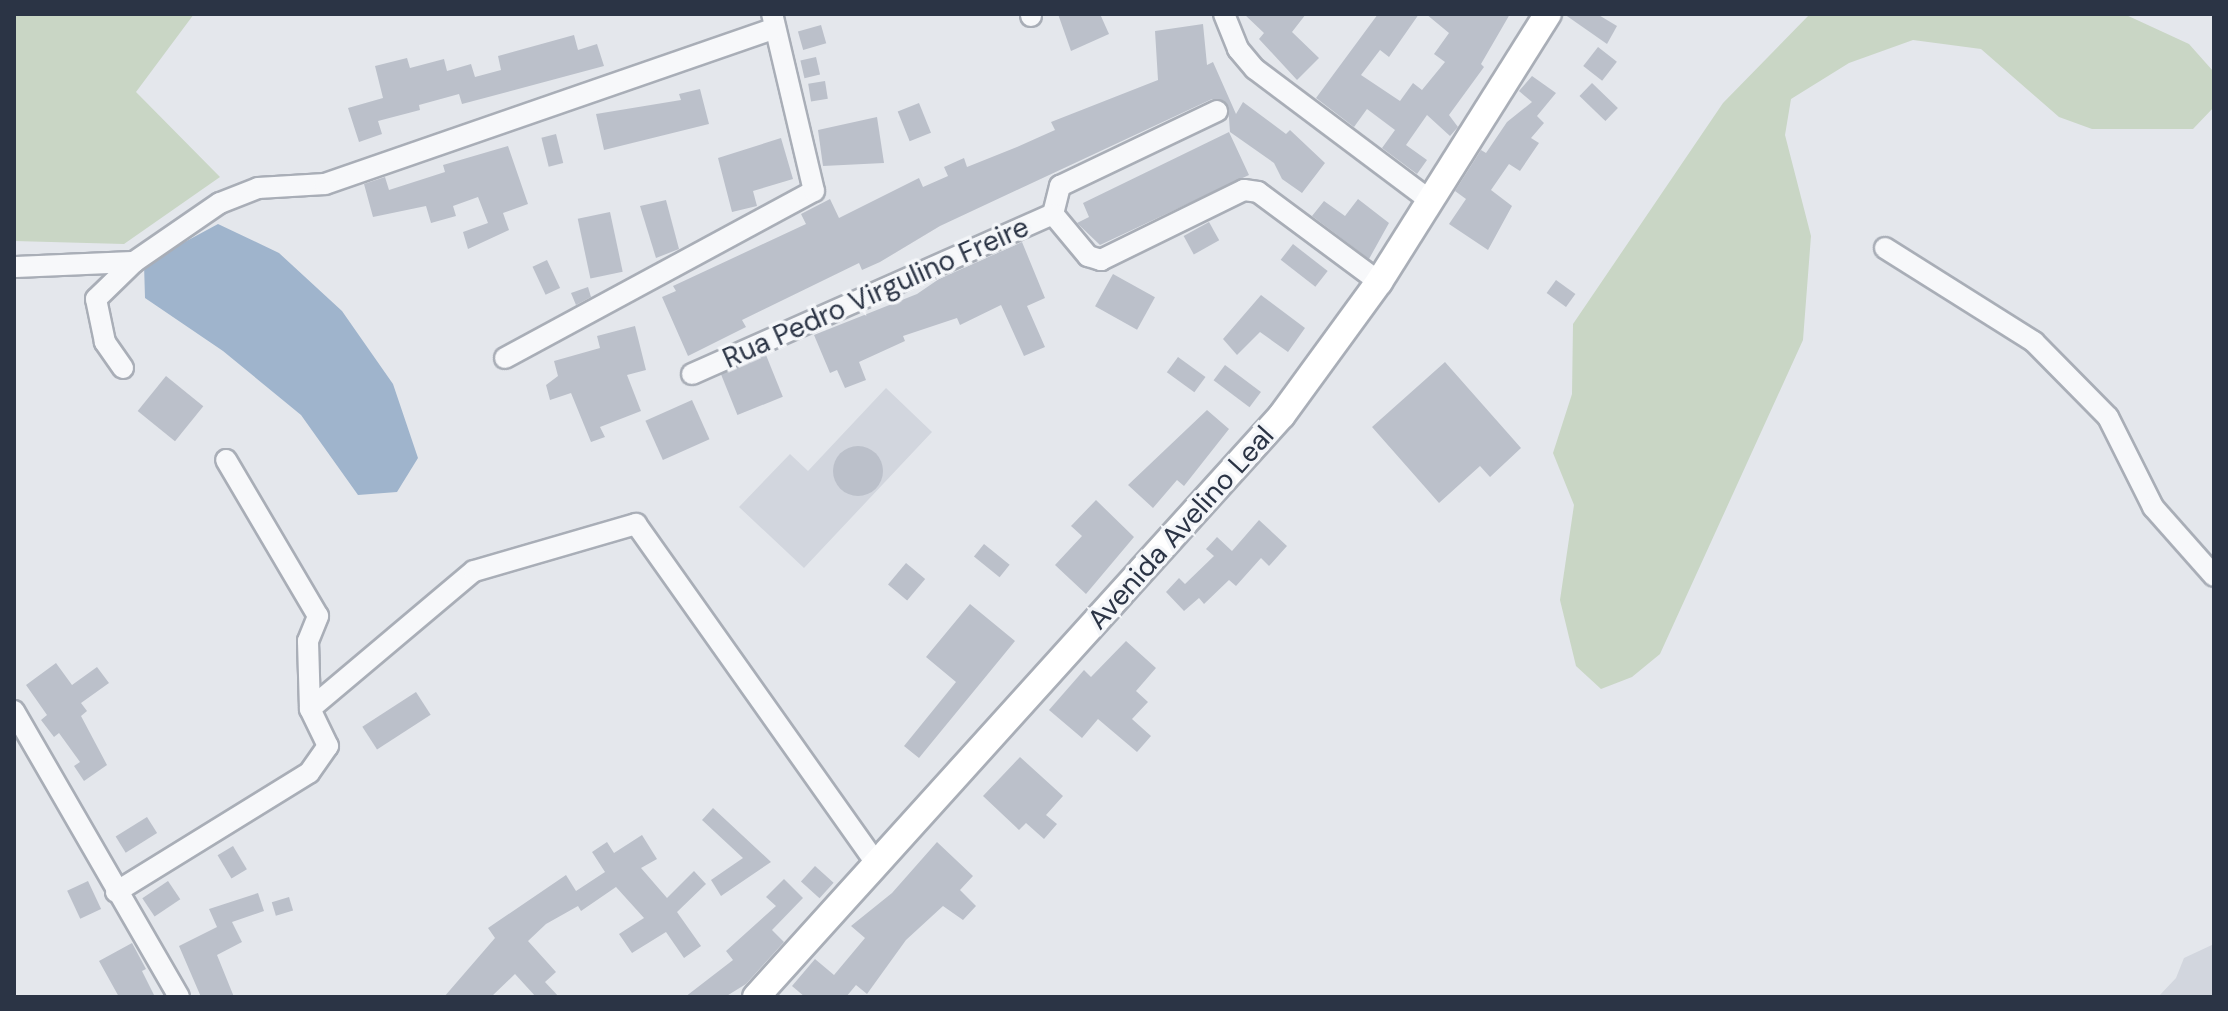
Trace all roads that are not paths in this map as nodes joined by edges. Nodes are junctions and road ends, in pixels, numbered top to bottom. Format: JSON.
{"nodes":[{"id":1,"x":1224,"y":14,"type":"edge"},
{"id":2,"x":1548,"y":14,"type":"edge"},
{"id":3,"x":773,"y":21,"type":"edge"},
{"id":4,"x":1217,"y":111,"type":"dead end"},
{"id":5,"x":1428,"y":199,"type":"junction"},
{"id":6,"x":1053,"y":214,"type":"junction"},
{"id":7,"x":1885,"y":248,"type":"dead end"},
{"id":8,"x":134,"y":262,"type":"junction"},
{"id":9,"x":14,"y":267,"type":"edge"},
{"id":10,"x":1379,"y":282,"type":"junction"},
{"id":11,"x":505,"y":358,"type":"dead end"},
{"id":12,"x":123,"y":368,"type":"dead end"},
{"id":13,"x":692,"y":374,"type":"dead end"},
{"id":14,"x":226,"y":460,"type":"dead end"},
{"id":15,"x":2214,"y":576,"type":"edge"},
{"id":16,"x":310,"y":709,"type":"junction"},
{"id":17,"x":14,"y":711,"type":"edge"},
{"id":18,"x":877,"y":865,"type":"junction"},
{"id":19,"x":116,"y":892,"type":"junction"},
{"id":20,"x":179,"y":997,"type":"edge"},
{"id":21,"x":756,"y":997,"type":"edge"}],
"edges":[{"from":1,"to":5,"type":"street"},
{"from":2,"to":5,"type":"main road","name":"Avenida Avelino Leal"},
{"from":3,"to":8,"type":"street"},
{"from":3,"to":11,"type":"street"},
{"from":4,"to":6,"type":"street"},
{"from":5,"to":10,"type":"main road","name":"Avenida Avelino Leal"},
{"from":6,"to":10,"type":"street","name":"Rua Pedro Virgulino Freire"},
{"from":6,"to":13,"type":"street","name":"Rua Pedro Virgulino Freire"},
{"from":7,"to":15,"type":"street"},
{"from":8,"to":9,"type":"street"},
{"from":8,"to":12,"type":"street"},
{"from":10,"to":18,"type":"main road","name":"Avenida Avelino Leal"},
{"from":14,"to":16,"type":"street"},
{"from":16,"to":18,"type":"street"},
{"from":16,"to":19,"type":"street"},
{"from":17,"to":19,"type":"street"},
{"from":18,"to":21,"type":"main road","name":"Avenida Avelino Leal"},
{"from":19,"to":20,"type":"street"}]}
